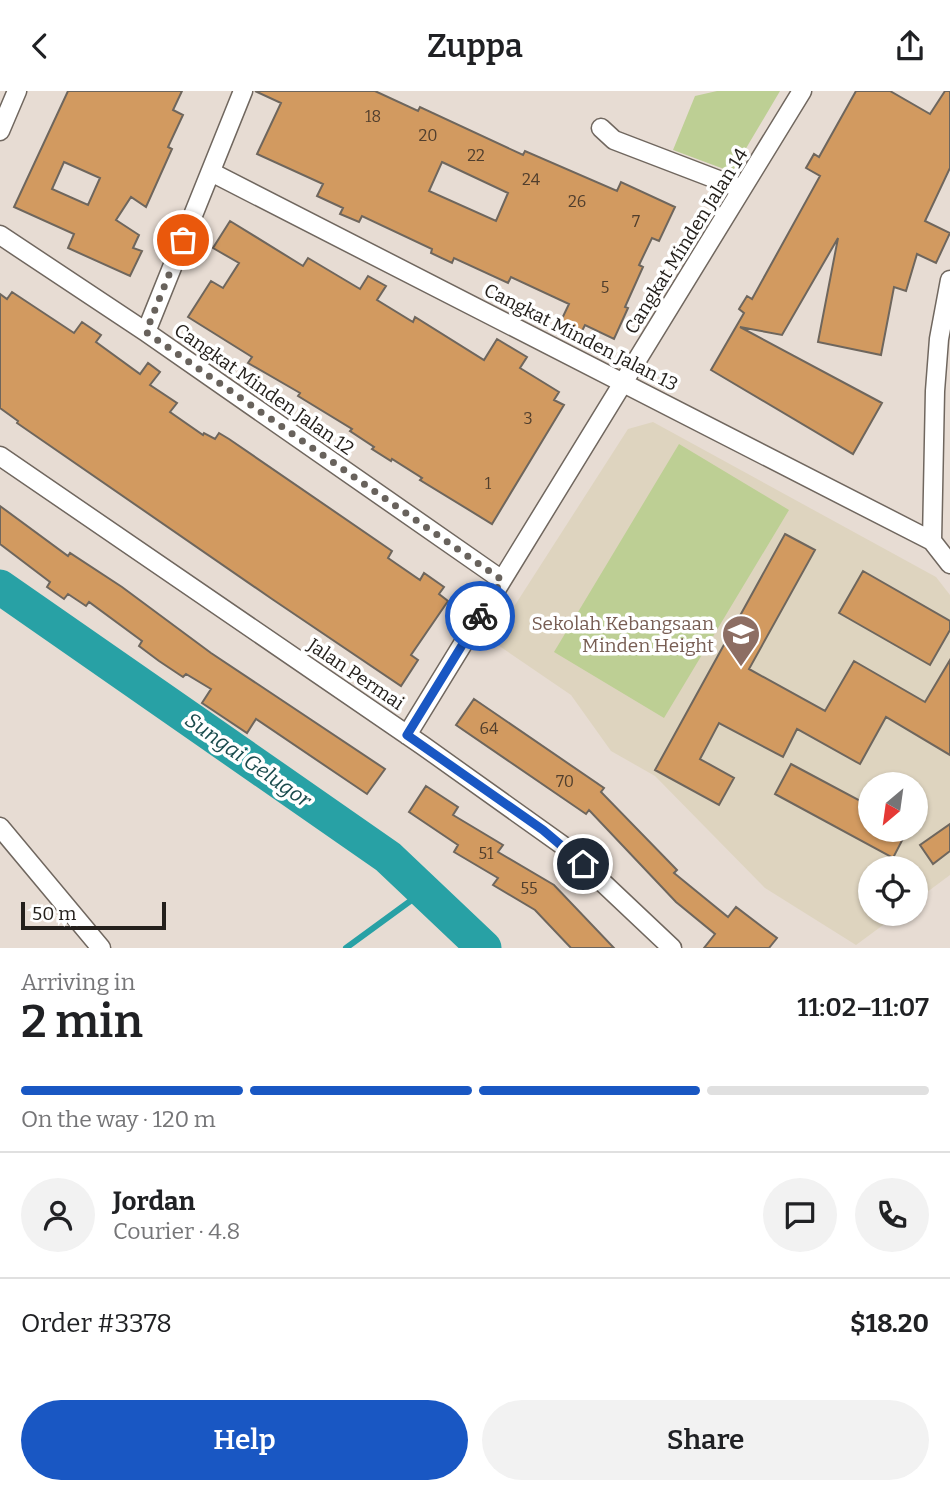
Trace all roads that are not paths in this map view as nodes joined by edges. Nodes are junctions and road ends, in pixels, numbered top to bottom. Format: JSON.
{"nodes":[{"id":1,"x":17,"y":91,"type":"edge"},
{"id":2,"x":243,"y":91,"type":"edge"},
{"id":3,"x":802,"y":91,"type":"edge"},
{"id":4,"x":601,"y":128,"type":"dead end"},
{"id":5,"x":0,"y":131,"type":"edge"},
{"id":6,"x":211,"y":172,"type":"junction"},
{"id":7,"x":742,"y":189,"type":"junction"},
{"id":8,"x":0,"y":235,"type":"edge"},
{"id":9,"x":950,"y":280,"type":"edge"},
{"id":10,"x":146,"y":332,"type":"junction"},
{"id":11,"x":624,"y":382,"type":"junction"},
{"id":12,"x":0,"y":456,"type":"edge"},
{"id":13,"x":932,"y":541,"type":"junction"},
{"id":14,"x":950,"y":564,"type":"edge"},
{"id":15,"x":502,"y":580,"type":"junction"},
{"id":16,"x":407,"y":735,"type":"junction"},
{"id":17,"x":0,"y":827,"type":"edge"},
{"id":18,"x":101,"y":948,"type":"edge"},
{"id":19,"x":672,"y":948,"type":"edge"}],
"edges":[{"from":1,"to":5,"type":"street"},
{"from":2,"to":6,"type":"street"},
{"from":3,"to":7,"type":"street","name":"Cangkat Minden Jalan 14"},
{"from":4,"to":7,"type":"street"},
{"from":6,"to":10,"type":"street"},
{"from":6,"to":11,"type":"street","name":"Cangkat Minden Jalan 13"},
{"from":7,"to":11,"type":"street","name":"Cangkat Minden Jalan 14"},
{"from":8,"to":10,"type":"street","name":"Cangkat Minden Jalan 12"},
{"from":9,"to":13,"type":"street"},
{"from":10,"to":15,"type":"street","name":"Cangkat Minden Jalan 12"},
{"from":11,"to":13,"type":"street","name":"Cangkat Minden Jalan 13"},
{"from":11,"to":15,"type":"street","name":"Cangkat Minden Jalan 14"},
{"from":12,"to":16,"type":"street","name":"Jalan Permai"},
{"from":13,"to":14,"type":"street"},
{"from":15,"to":16,"type":"street","name":"Cangkat Minden Jalan 14"},
{"from":16,"to":19,"type":"street","name":"Jalan Permai"},
{"from":17,"to":18,"type":"street"}]}
